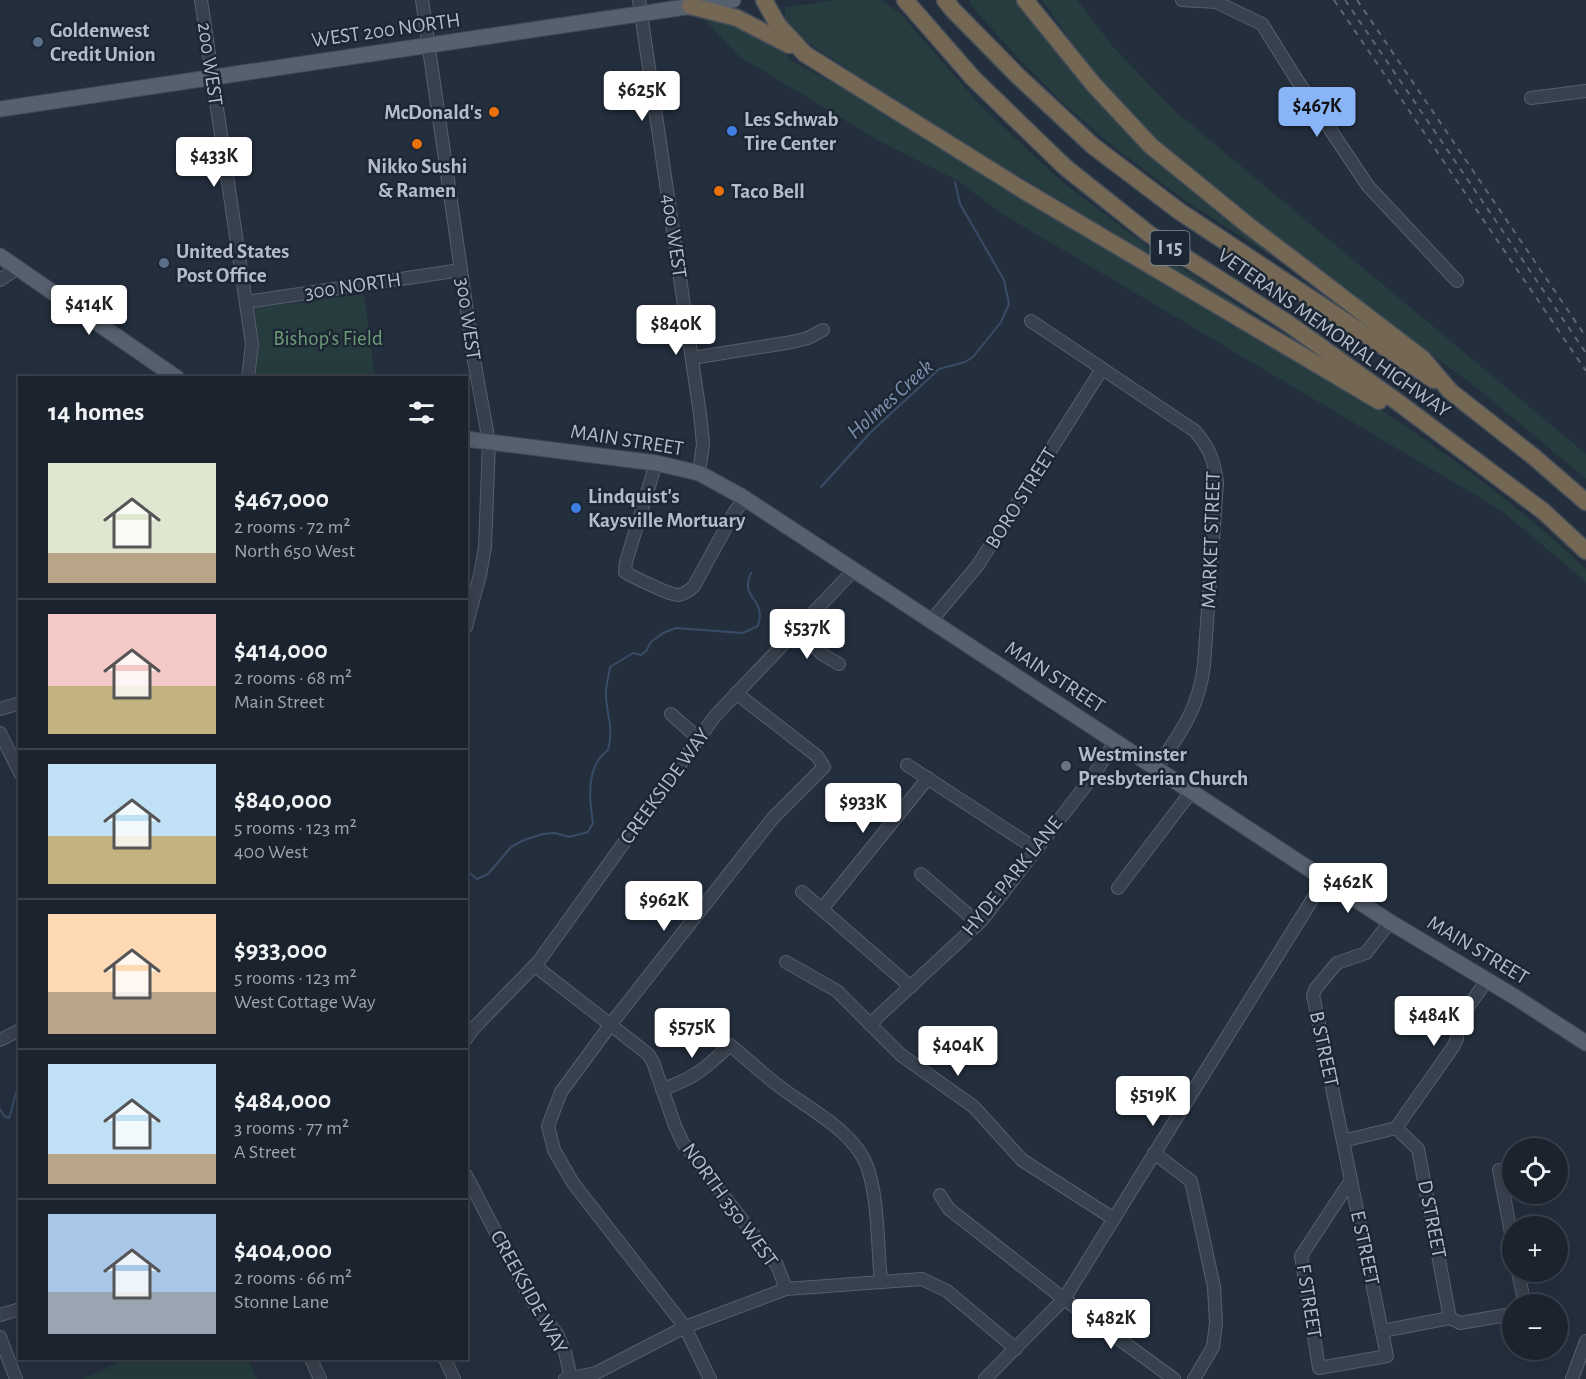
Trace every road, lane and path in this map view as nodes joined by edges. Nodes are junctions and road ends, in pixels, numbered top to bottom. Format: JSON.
{"nodes":[{"id":1,"x":201,"y":0,"type":"edge"},
{"id":2,"x":422,"y":0,"type":"edge"},
{"id":3,"x":733,"y":0,"type":"edge"},
{"id":4,"x":764,"y":0,"type":"edge"},
{"id":5,"x":1025,"y":0,"type":"edge"},
{"id":6,"x":1036,"y":0,"type":"edge"},
{"id":7,"x":1182,"y":0,"type":"edge"},
{"id":8,"x":909,"y":5,"type":"edge"},
{"id":9,"x":949,"y":5,"type":"edge"},
{"id":10,"x":690,"y":6,"type":"junction"},
{"id":11,"x":640,"y":7,"type":"edge"},
{"id":12,"x":1045,"y":25,"type":"junction"},
{"id":13,"x":428,"y":45,"type":"junction"},
{"id":14,"x":805,"y":54,"type":"junction"},
{"id":15,"x":212,"y":77,"type":"junction"},
{"id":16,"x":1586,"y":91,"type":"edge"},
{"id":17,"x":1531,"y":98,"type":"dead end"},
{"id":18,"x":0,"y":109,"type":"edge"},
{"id":19,"x":0,"y":256,"type":"edge"},
{"id":20,"x":18,"y":268,"type":"junction"},
{"id":21,"x":461,"y":270,"type":"junction"},
{"id":22,"x":0,"y":280,"type":"edge"},
{"id":23,"x":1457,"y":281,"type":"dead end"},
{"id":24,"x":246,"y":302,"type":"junction"},
{"id":25,"x":1030,"y":321,"type":"dead end"},
{"id":26,"x":823,"y":330,"type":"dead end"},
{"id":27,"x":692,"y":358,"type":"junction"},
{"id":28,"x":1102,"y":369,"type":"junction"},
{"id":29,"x":169,"y":376,"type":"edge"},
{"id":30,"x":248,"y":376,"type":"edge"},
{"id":31,"x":1450,"y":391,"type":"junction"},
{"id":32,"x":468,"y":439,"type":"edge"},
{"id":33,"x":489,"y":442,"type":"junction"},
{"id":34,"x":1460,"y":449,"type":"junction"},
{"id":35,"x":656,"y":462,"type":"junction"},
{"id":36,"x":699,"y":473,"type":"junction"},
{"id":37,"x":746,"y":499,"type":"junction"},
{"id":38,"x":1586,"y":502,"type":"edge"},
{"id":39,"x":1586,"y":551,"type":"edge"},
{"id":40,"x":853,"y":571,"type":"junction"},
{"id":41,"x":468,"y":620,"type":"edge"},
{"id":42,"x":930,"y":621,"type":"junction"},
{"id":43,"x":797,"y":629,"type":"junction"},
{"id":44,"x":839,"y":664,"type":"dead end"},
{"id":45,"x":736,"y":693,"type":"junction"},
{"id":46,"x":18,"y":703,"type":"edge"},
{"id":47,"x":0,"y":709,"type":"edge"},
{"id":48,"x":671,"y":714,"type":"dead end"},
{"id":49,"x":0,"y":733,"type":"edge"},
{"id":50,"x":698,"y":738,"type":"junction"},
{"id":51,"x":1116,"y":742,"type":"junction"},
{"id":52,"x":907,"y":765,"type":"dead end"},
{"id":53,"x":18,"y":768,"type":"edge"},
{"id":54,"x":1156,"y":769,"type":"junction"},
{"id":55,"x":928,"y":778,"type":"junction"},
{"id":56,"x":1191,"y":792,"type":"junction"},
{"id":57,"x":1036,"y":849,"type":"junction"},
{"id":58,"x":921,"y":874,"type":"dead end"},
{"id":59,"x":1325,"y":879,"type":"junction"},
{"id":60,"x":1118,"y":888,"type":"dead end"},
{"id":61,"x":802,"y":892,"type":"dead end"},
{"id":62,"x":822,"y":909,"type":"junction"},
{"id":63,"x":1390,"y":922,"type":"junction"},
{"id":64,"x":978,"y":923,"type":"junction"},
{"id":65,"x":786,"y":962,"type":"dead end"},
{"id":66,"x":535,"y":966,"type":"junction"},
{"id":67,"x":1487,"y":980,"type":"junction"},
{"id":68,"x":912,"y":987,"type":"junction"},
{"id":69,"x":611,"y":1024,"type":"junction"},
{"id":70,"x":870,"y":1024,"type":"junction"},
{"id":71,"x":18,"y":1031,"type":"edge"},
{"id":72,"x":468,"y":1036,"type":"edge"},
{"id":73,"x":0,"y":1040,"type":"edge"},
{"id":74,"x":1586,"y":1043,"type":"edge"},
{"id":75,"x":662,"y":1089,"type":"junction"},
{"id":76,"x":1396,"y":1128,"type":"junction"},
{"id":77,"x":1342,"y":1141,"type":"junction"},
{"id":78,"x":1154,"y":1153,"type":"junction"},
{"id":79,"x":1499,"y":1170,"type":"dead end"},
{"id":80,"x":1502,"y":1177,"type":"edge"},
{"id":81,"x":468,"y":1179,"type":"edge"},
{"id":82,"x":1351,"y":1180,"type":"junction"},
{"id":83,"x":940,"y":1195,"type":"dead end"},
{"id":84,"x":1113,"y":1219,"type":"junction"},
{"id":85,"x":880,"y":1281,"type":"junction"},
{"id":86,"x":786,"y":1289,"type":"junction"},
{"id":87,"x":1064,"y":1299,"type":"junction"},
{"id":88,"x":18,"y":1310,"type":"edge"},
{"id":89,"x":0,"y":1315,"type":"edge"},
{"id":90,"x":1502,"y":1316,"type":"edge"},
{"id":91,"x":1450,"y":1318,"type":"junction"},
{"id":92,"x":686,"y":1327,"type":"junction"},
{"id":93,"x":1382,"y":1331,"type":"junction"},
{"id":94,"x":0,"y":1337,"type":"edge"},
{"id":95,"x":1586,"y":1341,"type":"edge"},
{"id":96,"x":1016,"y":1349,"type":"junction"},
{"id":97,"x":1387,"y":1356,"type":"joint"},
{"id":98,"x":311,"y":1360,"type":"edge"},
{"id":99,"x":445,"y":1360,"type":"edge"},
{"id":100,"x":992,"y":1376,"type":"edge"},
{"id":101,"x":568,"y":1378,"type":"edge"},
{"id":102,"x":16,"y":1379,"type":"edge"},
{"id":103,"x":320,"y":1379,"type":"edge"},
{"id":104,"x":454,"y":1379,"type":"edge"},
{"id":105,"x":710,"y":1379,"type":"edge"},
{"id":106,"x":1174,"y":1379,"type":"edge"},
{"id":107,"x":1194,"y":1379,"type":"edge"},
{"id":108,"x":1572,"y":1379,"type":"edge"}],
"edges":[{"from":1,"to":15,"type":"street","name":"200 WEST"},
{"from":2,"to":13,"type":"street","name":"300 WEST"},
{"from":3,"to":10,"type":"main road","name":"WEST 200 NORTH"},
{"from":4,"to":14,"type":"highway"},
{"from":5,"to":12,"type":"highway"},
{"from":6,"to":12,"type":"highway"},
{"from":7,"to":23,"type":"street"},
{"from":8,"to":34,"type":"highway","name":"VETERANS MEMORIAL HIGHWAY","number":"I 15"},
{"from":9,"to":31,"type":"highway","name":"VETERANS MEMORIAL HIGHWAY","number":"I 15"},
{"from":10,"to":11,"type":"main road","name":"WEST 200 NORTH"},
{"from":10,"to":14,"type":"highway"},
{"from":11,"to":13,"type":"main road","name":"WEST 200 NORTH"},
{"from":11,"to":27,"type":"street","name":"400 WEST"},
{"from":12,"to":31,"type":"highway"},
{"from":13,"to":15,"type":"main road","name":"WEST 200 NORTH"},
{"from":13,"to":21,"type":"street","name":"300 WEST"},
{"from":14,"to":34,"type":"highway"},
{"from":15,"to":18,"type":"main road","name":"WEST 200 NORTH"},
{"from":15,"to":24,"type":"street","name":"200 WEST"},
{"from":16,"to":17,"type":"street"},
{"from":19,"to":20,"type":"main road"},
{"from":20,"to":22,"type":"street"},
{"from":20,"to":29,"type":"main road"},
{"from":21,"to":24,"type":"street","name":"300 NORTH"},
{"from":21,"to":33,"type":"street","name":"300 WEST"},
{"from":24,"to":30,"type":"street","name":"200 WEST"},
{"from":25,"to":28,"type":"street","name":"MARKET STREET"},
{"from":26,"to":27,"type":"street"},
{"from":27,"to":36,"type":"street","name":"400 WEST"},
{"from":28,"to":42,"type":"street","name":"BORO STREET"},
{"from":28,"to":54,"type":"street","name":"MARKET STREET"},
{"from":31,"to":38,"type":"highway","number":"I 15"},
{"from":32,"to":33,"type":"main road","name":"MAIN STREET"},
{"from":33,"to":35,"type":"main road","name":"MAIN STREET"},
{"from":33,"to":41,"type":"street","name":"300 WEST"},
{"from":34,"to":39,"type":"highway","name":"VETERANS MEMORIAL HIGHWAY","number":"I 15"},
{"from":35,"to":36,"type":"main road","name":"MAIN STREET"},
{"from":35,"to":37,"type":"street"},
{"from":36,"to":37,"type":"main road","name":"MAIN STREET"},
{"from":37,"to":40,"type":"main road","name":"MAIN STREET"},
{"from":40,"to":42,"type":"main road","name":"MAIN STREET"},
{"from":40,"to":43,"type":"street","name":"CREEKSIDE WAY"},
{"from":42,"to":51,"type":"main road","name":"MAIN STREET"},
{"from":43,"to":44,"type":"street"},
{"from":43,"to":45,"type":"street","name":"CREEKSIDE WAY"},
{"from":45,"to":50,"type":"street","name":"CREEKSIDE WAY"},
{"from":45,"to":69,"type":"street"},
{"from":46,"to":47,"type":"street"},
{"from":48,"to":50,"type":"street"},
{"from":49,"to":53,"type":"street"},
{"from":50,"to":66,"type":"street","name":"CREEKSIDE WAY"},
{"from":51,"to":54,"type":"main road","name":"MAIN STREET"},
{"from":51,"to":57,"type":"street","name":"HYDE PARK LANE"},
{"from":52,"to":55,"type":"street"},
{"from":54,"to":56,"type":"main road","name":"MAIN STREET"},
{"from":55,"to":57,"type":"street"},
{"from":55,"to":62,"type":"street"},
{"from":56,"to":59,"type":"main road","name":"MAIN STREET"},
{"from":56,"to":60,"type":"street"},
{"from":57,"to":64,"type":"street","name":"HYDE PARK LANE"},
{"from":58,"to":64,"type":"street"},
{"from":59,"to":63,"type":"main road","name":"MAIN STREET"},
{"from":59,"to":78,"type":"street"},
{"from":61,"to":62,"type":"street"},
{"from":62,"to":68,"type":"street"},
{"from":63,"to":67,"type":"main road","name":"MAIN STREET"},
{"from":63,"to":77,"type":"street","name":"B STREET"},
{"from":64,"to":68,"type":"street","name":"HYDE PARK LANE"},
{"from":65,"to":70,"type":"street"},
{"from":66,"to":69,"type":"street","name":"NORTH 350 WEST"},
{"from":66,"to":72,"type":"street","name":"CREEKSIDE WAY"},
{"from":67,"to":74,"type":"main road","name":"MAIN STREET"},
{"from":67,"to":76,"type":"street"},
{"from":68,"to":70,"type":"street","name":"HYDE PARK LANE"},
{"from":69,"to":75,"type":"street","name":"NORTH 350 WEST"},
{"from":69,"to":92,"type":"street"},
{"from":70,"to":84,"type":"street"},
{"from":71,"to":73,"type":"street"},
{"from":75,"to":85,"type":"street"},
{"from":75,"to":86,"type":"street","name":"NORTH 350 WEST"},
{"from":76,"to":77,"type":"street"},
{"from":76,"to":91,"type":"street","name":"D STREET"},
{"from":77,"to":82,"type":"street","name":"E STREET"},
{"from":78,"to":84,"type":"street"},
{"from":78,"to":107,"type":"street"},
{"from":79,"to":80,"type":"street"},
{"from":81,"to":101,"type":"street","name":"CREEKSIDE WAY"},
{"from":82,"to":93,"type":"street","name":"E STREET"},
{"from":82,"to":97,"type":"street","name":"F STREET"},
{"from":83,"to":87,"type":"street"},
{"from":84,"to":87,"type":"street"},
{"from":85,"to":86,"type":"street"},
{"from":85,"to":96,"type":"street"},
{"from":86,"to":92,"type":"street"},
{"from":87,"to":96,"type":"street"},
{"from":87,"to":106,"type":"street"},
{"from":88,"to":89,"type":"street"},
{"from":90,"to":91,"type":"street"},
{"from":91,"to":93,"type":"street"},
{"from":92,"to":101,"type":"street"},
{"from":92,"to":105,"type":"street"},
{"from":93,"to":97,"type":"street","name":"E STREET"},
{"from":94,"to":102,"type":"street"},
{"from":95,"to":108,"type":"street"},
{"from":96,"to":100,"type":"street"},
{"from":98,"to":103,"type":"street"},
{"from":99,"to":104,"type":"street"}]}
